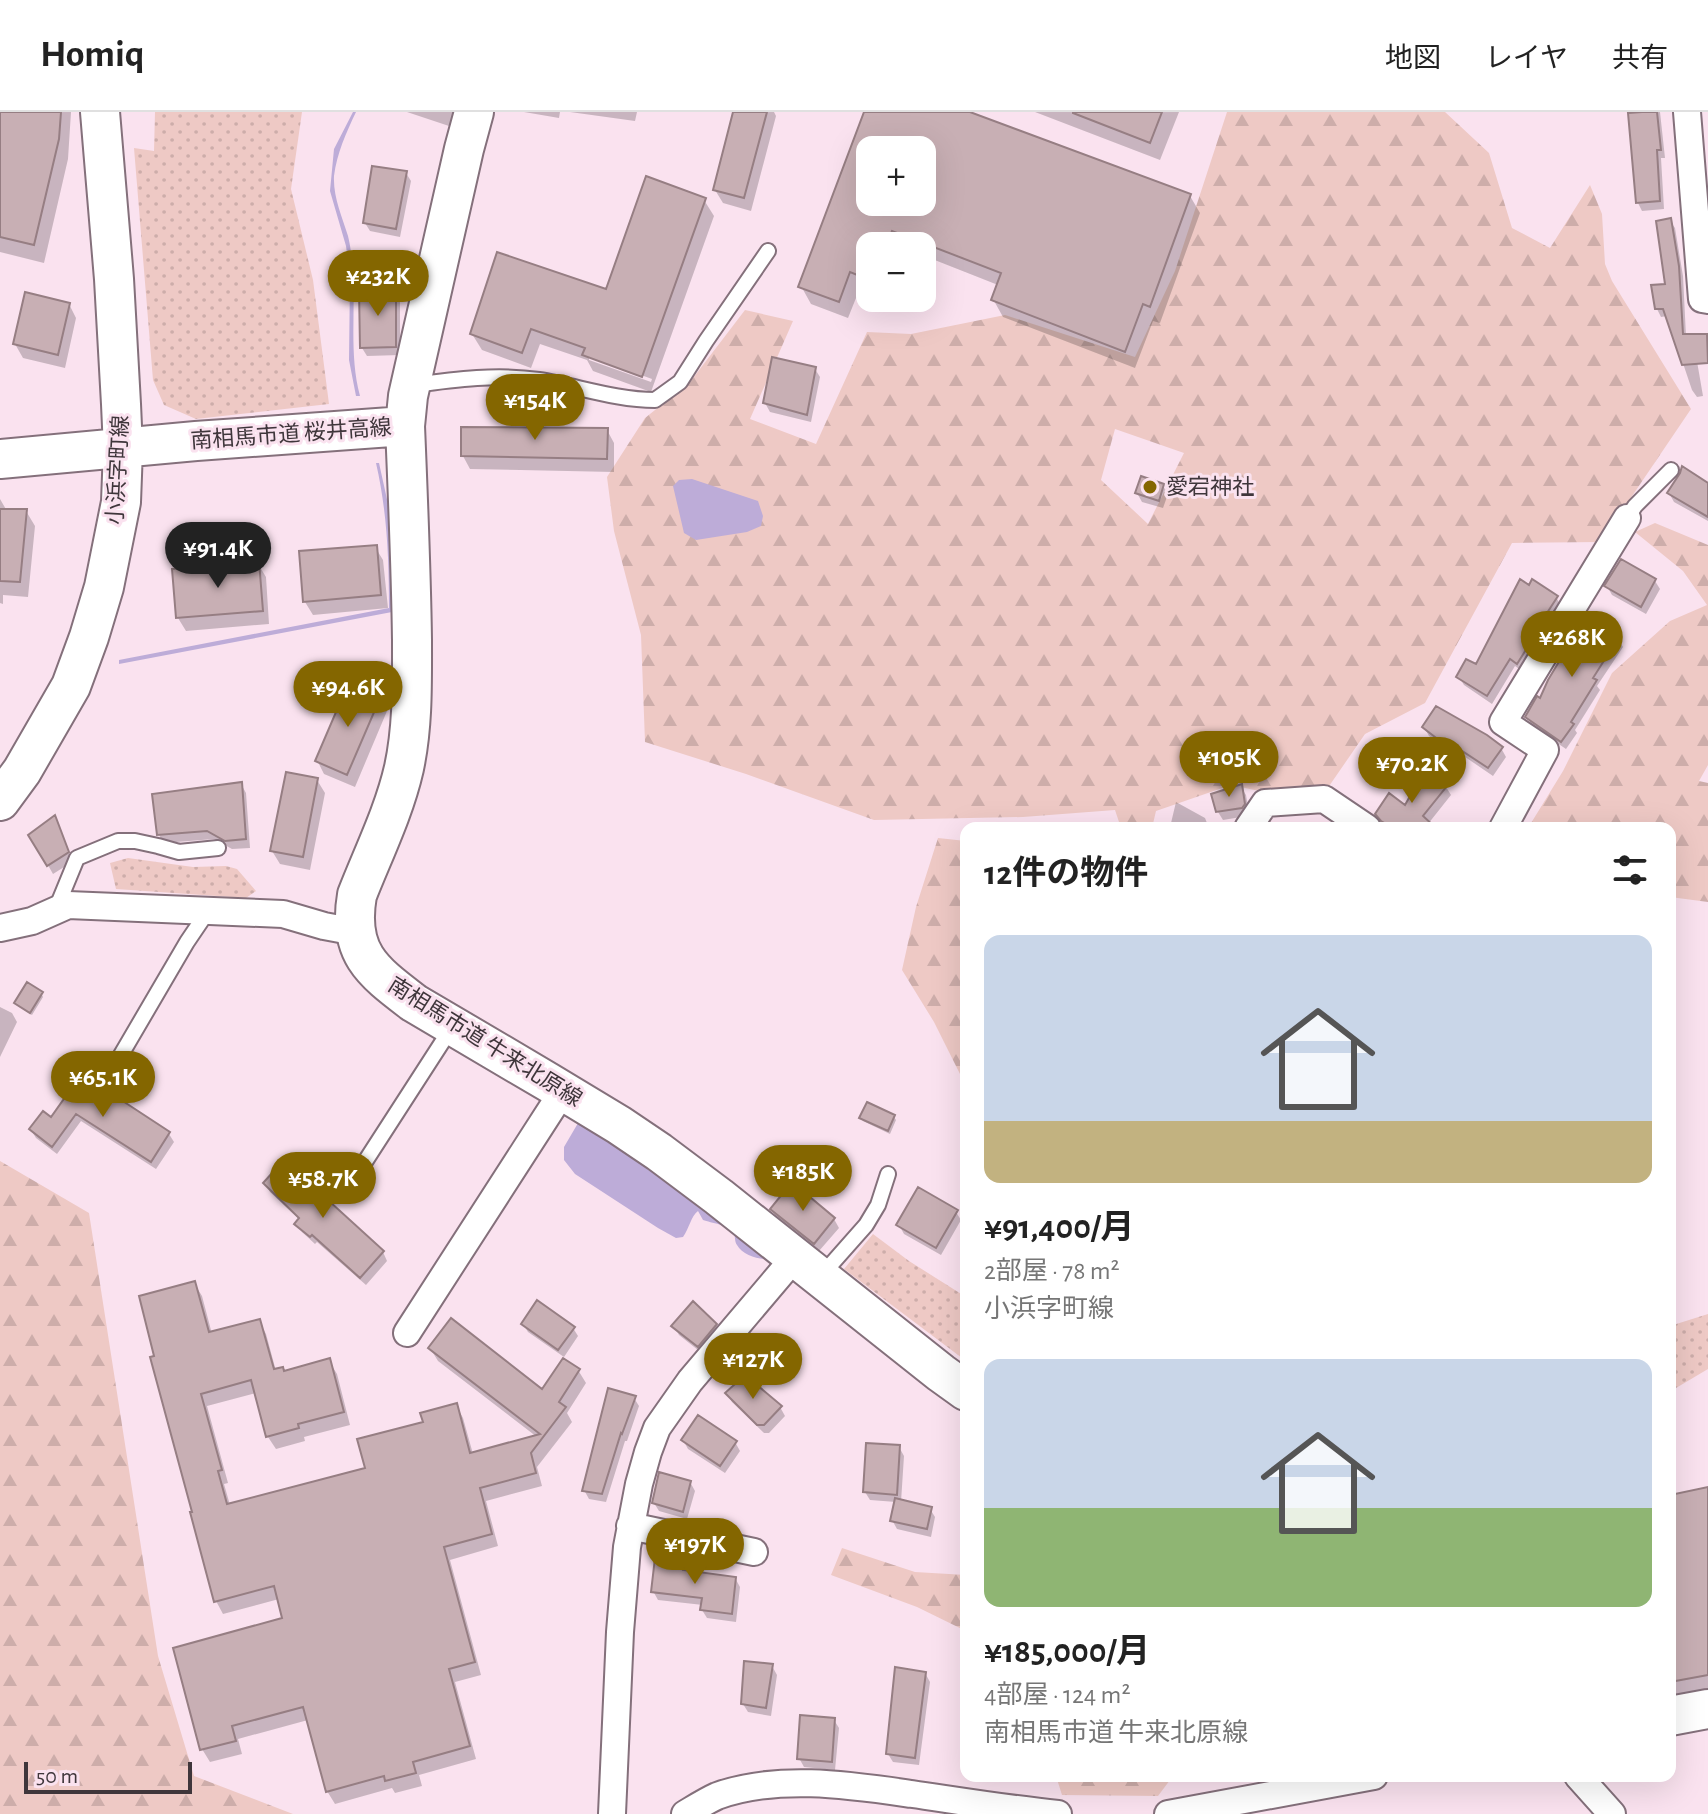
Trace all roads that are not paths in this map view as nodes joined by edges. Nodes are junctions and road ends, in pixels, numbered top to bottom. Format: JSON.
{"nodes":[{"id":1,"x":100,"y":112,"type":"edge"},
{"id":2,"x":474,"y":112,"type":"edge"},
{"id":3,"x":1687,"y":112,"type":"edge"},
{"id":4,"x":768,"y":251,"type":"dead end"},
{"id":5,"x":1708,"y":300,"type":"edge"},
{"id":6,"x":411,"y":385,"type":"junction"},
{"id":7,"x":405,"y":426,"type":"junction"},
{"id":8,"x":123,"y":449,"type":"junction"},
{"id":9,"x":0,"y":459,"type":"edge"},
{"id":10,"x":1671,"y":470,"type":"dead end"},
{"id":11,"x":1627,"y":518,"type":"joint"},
{"id":12,"x":0,"y":801,"type":"edge"},
{"id":13,"x":1252,"y":822,"type":"edge"},
{"id":14,"x":1358,"y":822,"type":"edge"},
{"id":15,"x":1506,"y":822,"type":"edge"},
{"id":16,"x":218,"y":848,"type":"dead end"},
{"id":17,"x":56,"y":910,"type":"junction"},
{"id":18,"x":208,"y":911,"type":"junction"},
{"id":19,"x":0,"y":928,"type":"edge"},
{"id":20,"x":356,"y":932,"type":"junction"},
{"id":21,"x":452,"y":1026,"type":"junction"},
{"id":22,"x":118,"y":1060,"type":"dead end"},
{"id":23,"x":563,"y":1091,"type":"junction"},
{"id":24,"x":888,"y":1174,"type":"dead end"},
{"id":25,"x":350,"y":1185,"type":"dead end"},
{"id":26,"x":808,"y":1267,"type":"junction"},
{"id":27,"x":407,"y":1333,"type":"dead end"},
{"id":28,"x":960,"y":1387,"type":"edge"},
{"id":29,"x":630,"y":1526,"type":"junction"},
{"id":30,"x":754,"y":1552,"type":"dead end"},
{"id":31,"x":1708,"y":1709,"type":"edge"},
{"id":32,"x":1676,"y":1715,"type":"edge"},
{"id":33,"x":1341,"y":1782,"type":"edge"},
{"id":34,"x":1583,"y":1782,"type":"edge"},
{"id":35,"x":612,"y":1814,"type":"edge"},
{"id":36,"x":685,"y":1814,"type":"edge"},
{"id":37,"x":1058,"y":1814,"type":"edge"},
{"id":38,"x":1168,"y":1814,"type":"edge"},
{"id":39,"x":1612,"y":1814,"type":"edge"}],
"edges":[{"from":1,"to":8,"type":"street","name":"小浜字町線"},
{"from":2,"to":6,"type":"street","name":"南相馬市道 桜井高線"},
{"from":3,"to":5,"type":"street"},
{"from":4,"to":6,"type":"lane"},
{"from":6,"to":7,"type":"street","name":"南相馬市道 桜井高線"},
{"from":7,"to":8,"type":"street","name":"南相馬市道 桜井高線"},
{"from":7,"to":20,"type":"street","name":"南相馬市道 牛来北原線"},
{"from":8,"to":9,"type":"street","name":"南相馬市道 桜井高線"},
{"from":8,"to":12,"type":"street","name":"小浜字町線"},
{"from":10,"to":11,"type":"lane"},
{"from":11,"to":15,"type":"street"},
{"from":13,"to":14,"type":"street"},
{"from":16,"to":17,"type":"lane"},
{"from":17,"to":18,"type":"street"},
{"from":17,"to":19,"type":"street"},
{"from":18,"to":20,"type":"street"},
{"from":18,"to":22,"type":"lane"},
{"from":20,"to":21,"type":"street","name":"南相馬市道 牛来北原線"},
{"from":21,"to":23,"type":"street","name":"南相馬市道 牛来北原線"},
{"from":21,"to":25,"type":"lane"},
{"from":23,"to":26,"type":"street","name":"南相馬市道 牛来北原線"},
{"from":23,"to":27,"type":"street"},
{"from":24,"to":26,"type":"lane"},
{"from":26,"to":28,"type":"street","name":"南相馬市道 牛来北原線"},
{"from":26,"to":29,"type":"street"},
{"from":29,"to":30,"type":"street"},
{"from":29,"to":35,"type":"street"},
{"from":31,"to":32,"type":"street"},
{"from":33,"to":38,"type":"street"},
{"from":34,"to":39,"type":"street"},
{"from":36,"to":37,"type":"street"}]}
